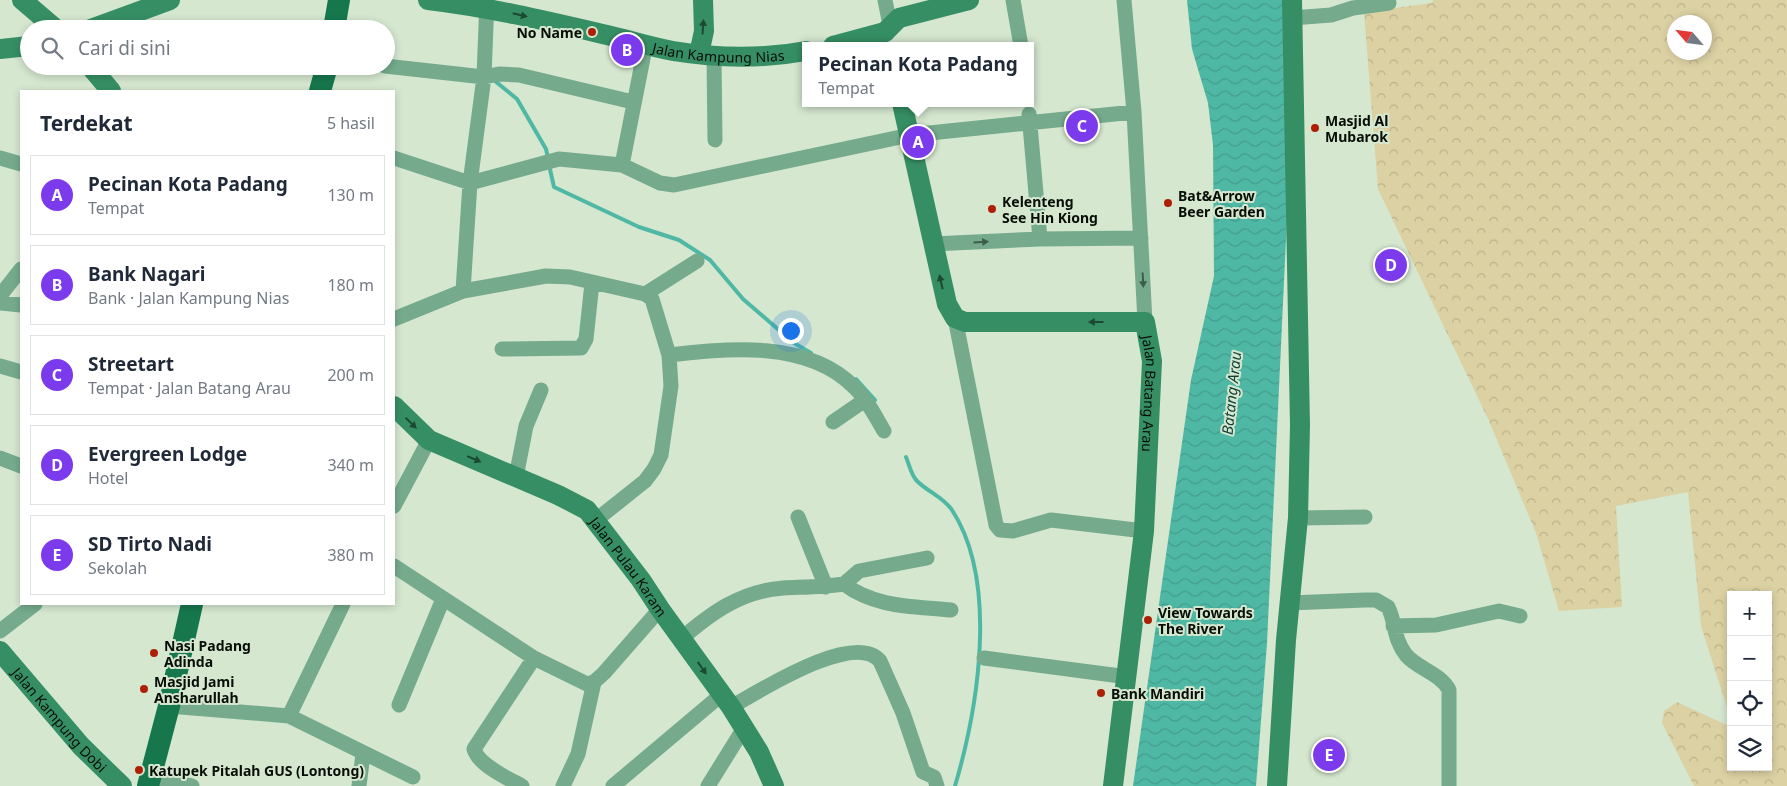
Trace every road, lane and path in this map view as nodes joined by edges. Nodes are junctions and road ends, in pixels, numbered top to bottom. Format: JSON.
{"nodes":[{"id":1,"x":22,"y":0,"type":"edge"},
{"id":2,"x":170,"y":0,"type":"edge"},
{"id":3,"x":340,"y":0,"type":"edge"},
{"id":4,"x":428,"y":0,"type":"edge"},
{"id":5,"x":703,"y":0,"type":"edge"},
{"id":6,"x":885,"y":0,"type":"edge"},
{"id":7,"x":969,"y":0,"type":"edge"},
{"id":8,"x":1013,"y":0,"type":"edge"},
{"id":9,"x":1129,"y":0,"type":"edge"},
{"id":10,"x":1389,"y":3,"type":"dead end"},
{"id":11,"x":487,"y":4,"type":"edge"},
{"id":12,"x":1292,"y":9,"type":"edge"},
{"id":13,"x":45,"y":20,"type":"edge"},
{"id":14,"x":116,"y":20,"type":"edge"},
{"id":15,"x":336,"y":20,"type":"edge"},
{"id":16,"x":887,"y":34,"type":"edge"},
{"id":17,"x":851,"y":42,"type":"edge"},
{"id":18,"x":1020,"y":42,"type":"edge"},
{"id":19,"x":646,"y":43,"type":"junction"},
{"id":20,"x":20,"y":47,"type":"edge"},
{"id":21,"x":0,"y":49,"type":"edge"},
{"id":22,"x":802,"y":51,"type":"edge"},
{"id":23,"x":706,"y":55,"type":"junction"},
{"id":24,"x":395,"y":67,"type":"edge"},
{"id":25,"x":96,"y":75,"type":"edge"},
{"id":26,"x":324,"y":75,"type":"edge"},
{"id":27,"x":484,"y":77,"type":"junction"},
{"id":28,"x":106,"y":89,"type":"edge"},
{"id":29,"x":320,"y":90,"type":"edge"},
{"id":30,"x":633,"y":102,"type":"junction"},
{"id":31,"x":903,"y":107,"type":"edge"},
{"id":32,"x":1134,"y":112,"type":"junction"},
{"id":33,"x":1029,"y":118,"type":"junction"},
{"id":34,"x":910,"y":135,"type":"junction"},
{"id":35,"x":715,"y":140,"type":"dead end"},
{"id":36,"x":0,"y":158,"type":"edge"},
{"id":37,"x":395,"y":158,"type":"edge"},
{"id":38,"x":20,"y":164,"type":"edge"},
{"id":39,"x":622,"y":165,"type":"junction"},
{"id":40,"x":470,"y":183,"type":"junction"},
{"id":41,"x":1141,"y":238,"type":"junction"},
{"id":42,"x":1040,"y":239,"type":"junction"},
{"id":43,"x":932,"y":244,"type":"junction"},
{"id":44,"x":696,"y":261,"type":"dead end"},
{"id":45,"x":20,"y":270,"type":"edge"},
{"id":46,"x":592,"y":283,"type":"junction"},
{"id":47,"x":463,"y":292,"type":"junction"},
{"id":48,"x":645,"y":294,"type":"junction"},
{"id":49,"x":0,"y":296,"type":"edge"},
{"id":50,"x":0,"y":303,"type":"edge"},
{"id":51,"x":20,"y":305,"type":"edge"},
{"id":52,"x":955,"y":318,"type":"junction"},
{"id":53,"x":395,"y":319,"type":"edge"},
{"id":54,"x":1145,"y":322,"type":"junction"},
{"id":55,"x":502,"y":349,"type":"dead end"},
{"id":56,"x":668,"y":355,"type":"junction"},
{"id":57,"x":0,"y":366,"type":"edge"},
{"id":58,"x":20,"y":372,"type":"edge"},
{"id":59,"x":541,"y":390,"type":"dead end"},
{"id":60,"x":865,"y":400,"type":"junction"},
{"id":61,"x":395,"y":407,"type":"edge"},
{"id":62,"x":832,"y":422,"type":"dead end"},
{"id":63,"x":884,"y":431,"type":"dead end"},
{"id":64,"x":429,"y":440,"type":"junction"},
{"id":65,"x":0,"y":458,"type":"edge"},
{"id":66,"x":20,"y":466,"type":"edge"},
{"id":67,"x":516,"y":477,"type":"junction"},
{"id":68,"x":395,"y":504,"type":"edge"},
{"id":69,"x":798,"y":517,"type":"dead end"},
{"id":70,"x":1365,"y":517,"type":"dead end"},
{"id":71,"x":1298,"y":518,"type":"junction"},
{"id":72,"x":596,"y":520,"type":"junction"},
{"id":73,"x":1144,"y":531,"type":"junction"},
{"id":74,"x":927,"y":558,"type":"dead end"},
{"id":75,"x":395,"y":567,"type":"edge"},
{"id":76,"x":844,"y":584,"type":"junction"},
{"id":77,"x":826,"y":587,"type":"junction"},
{"id":78,"x":443,"y":599,"type":"junction"},
{"id":79,"x":1289,"y":603,"type":"junction"},
{"id":80,"x":34,"y":605,"type":"edge"},
{"id":81,"x":192,"y":605,"type":"edge"},
{"id":82,"x":343,"y":605,"type":"edge"},
{"id":83,"x":660,"y":609,"type":"junction"},
{"id":84,"x":951,"y":610,"type":"dead end"},
{"id":85,"x":1520,"y":616,"type":"dead end"},
{"id":86,"x":1392,"y":626,"type":"junction"},
{"id":87,"x":0,"y":631,"type":"edge"},
{"id":88,"x":681,"y":639,"type":"junction"},
{"id":89,"x":0,"y":650,"type":"edge"},
{"id":90,"x":534,"y":658,"type":"junction"},
{"id":91,"x":984,"y":658,"type":"dead end"},
{"id":92,"x":1128,"y":676,"type":"junction"},
{"id":93,"x":594,"y":682,"type":"junction"},
{"id":94,"x":726,"y":701,"type":"junction"},
{"id":95,"x":399,"y":705,"type":"dead end"},
{"id":96,"x":169,"y":706,"type":"junction"},
{"id":97,"x":289,"y":716,"type":"junction"},
{"id":98,"x":744,"y":728,"type":"junction"},
{"id":99,"x":363,"y":754,"type":"junction"},
{"id":100,"x":413,"y":777,"type":"dead end"},
{"id":101,"x":149,"y":781,"type":"edge"},
{"id":102,"x":122,"y":786,"type":"edge"},
{"id":103,"x":192,"y":786,"type":"edge"},
{"id":104,"x":359,"y":786,"type":"edge"},
{"id":105,"x":522,"y":786,"type":"edge"},
{"id":106,"x":563,"y":786,"type":"edge"},
{"id":107,"x":613,"y":786,"type":"edge"},
{"id":108,"x":708,"y":786,"type":"edge"},
{"id":109,"x":774,"y":786,"type":"edge"},
{"id":110,"x":937,"y":786,"type":"edge"},
{"id":111,"x":1113,"y":786,"type":"edge"},
{"id":112,"x":1277,"y":786,"type":"edge"},
{"id":113,"x":1449,"y":786,"type":"edge"}],
"edges":[{"from":1,"to":13,"type":"street"},
{"from":2,"to":14,"type":"street"},
{"from":3,"to":15,"type":"main road"},
{"from":4,"to":11,"type":"street","name":"Jalan Kampung Nias"},
{"from":23,"to":5,"type":"street","one_way":true},
{"from":6,"to":16,"type":"street"},
{"from":7,"to":16,"type":"street"},
{"from":8,"to":18,"type":"street"},
{"from":9,"to":32,"type":"street","name":"Jalan Batang Arau"},
{"from":10,"to":12,"type":"street"},
{"from":11,"to":19,"type":"street","name":"Jalan Kampung Nias","one_way":true},
{"from":11,"to":27,"type":"street"},
{"from":12,"to":71,"type":"street"},
{"from":16,"to":17,"type":"street"},
{"from":19,"to":23,"type":"street","name":"Jalan Kampung Nias"},
{"from":19,"to":30,"type":"street"},
{"from":20,"to":21,"type":"street"},
{"from":22,"to":23,"type":"street","name":"Jalan Kampung Nias"},
{"from":23,"to":35,"type":"street"},
{"from":24,"to":27,"type":"street"},
{"from":25,"to":28,"type":"street"},
{"from":26,"to":29,"type":"main road"},
{"from":27,"to":30,"type":"street"},
{"from":27,"to":40,"type":"street"},
{"from":30,"to":39,"type":"street"},
{"from":31,"to":34,"type":"street"},
{"from":32,"to":33,"type":"street"},
{"from":32,"to":41,"type":"street","name":"Jalan Batang Arau"},
{"from":33,"to":34,"type":"street"},
{"from":33,"to":42,"type":"street"},
{"from":34,"to":39,"type":"street"},
{"from":34,"to":43,"type":"street"},
{"from":36,"to":38,"type":"street"},
{"from":37,"to":40,"type":"street"},
{"from":39,"to":40,"type":"street"},
{"from":40,"to":47,"type":"street"},
{"from":41,"to":42,"type":"street"},
{"from":41,"to":54,"type":"street","name":"Jalan Batang Arau","one_way":true},
{"from":43,"to":42,"type":"street","one_way":true},
{"from":52,"to":43,"type":"street","one_way":true},
{"from":44,"to":48,"type":"street"},
{"from":45,"to":49,"type":"street"},
{"from":46,"to":47,"type":"street"},
{"from":46,"to":48,"type":"street"},
{"from":46,"to":55,"type":"street"},
{"from":47,"to":53,"type":"street"},
{"from":48,"to":56,"type":"street"},
{"from":50,"to":51,"type":"street"},
{"from":54,"to":52,"type":"street","one_way":true},
{"from":52,"to":73,"type":"street"},
{"from":54,"to":73,"type":"street","name":"Jalan Batang Arau"},
{"from":56,"to":60,"type":"street"},
{"from":56,"to":72,"type":"street"},
{"from":57,"to":58,"type":"street"},
{"from":59,"to":67,"type":"street"},
{"from":60,"to":62,"type":"street"},
{"from":60,"to":63,"type":"street"},
{"from":61,"to":64,"type":"street","name":"Jalan Pulau Karam","one_way":true},
{"from":64,"to":67,"type":"street","name":"Jalan Pulau Karam","one_way":true},
{"from":64,"to":68,"type":"street"},
{"from":65,"to":66,"type":"street"},
{"from":67,"to":72,"type":"street","name":"Jalan Pulau Karam"},
{"from":69,"to":77,"type":"street"},
{"from":70,"to":71,"type":"street"},
{"from":71,"to":79,"type":"street"},
{"from":72,"to":83,"type":"street","name":"Jalan Pulau Karam"},
{"from":73,"to":92,"type":"street","name":"Jalan Batang Arau"},
{"from":74,"to":76,"type":"street"},
{"from":75,"to":78,"type":"street"},
{"from":76,"to":77,"type":"street"},
{"from":76,"to":84,"type":"street"},
{"from":77,"to":88,"type":"street"},
{"from":78,"to":90,"type":"street"},
{"from":78,"to":95,"type":"street"},
{"from":79,"to":86,"type":"street"},
{"from":79,"to":112,"type":"street"},
{"from":80,"to":87,"type":"street"},
{"from":81,"to":96,"type":"main road"},
{"from":82,"to":97,"type":"street"},
{"from":83,"to":88,"type":"street","name":"Jalan Pulau Karam"},
{"from":83,"to":93,"type":"street"},
{"from":85,"to":86,"type":"street"},
{"from":86,"to":113,"type":"street"},
{"from":88,"to":94,"type":"street","name":"Jalan Pulau Karam","one_way":true},
{"from":89,"to":102,"type":"street","name":"Jalan Kampung Dobi"},
{"from":90,"to":93,"type":"street"},
{"from":90,"to":105,"type":"street"},
{"from":91,"to":92,"type":"street"},
{"from":92,"to":111,"type":"street","name":"Jalan Batang Arau"},
{"from":93,"to":106,"type":"street"},
{"from":94,"to":98,"type":"street","name":"Jalan Pulau Karam"},
{"from":94,"to":107,"type":"street"},
{"from":94,"to":110,"type":"street"},
{"from":96,"to":97,"type":"street"},
{"from":96,"to":101,"type":"main road"},
{"from":97,"to":99,"type":"street"},
{"from":98,"to":108,"type":"street"},
{"from":98,"to":109,"type":"street","name":"Jalan Pulau Karam"},
{"from":99,"to":100,"type":"street"},
{"from":99,"to":104,"type":"street"},
{"from":101,"to":103,"type":"street"}]}
